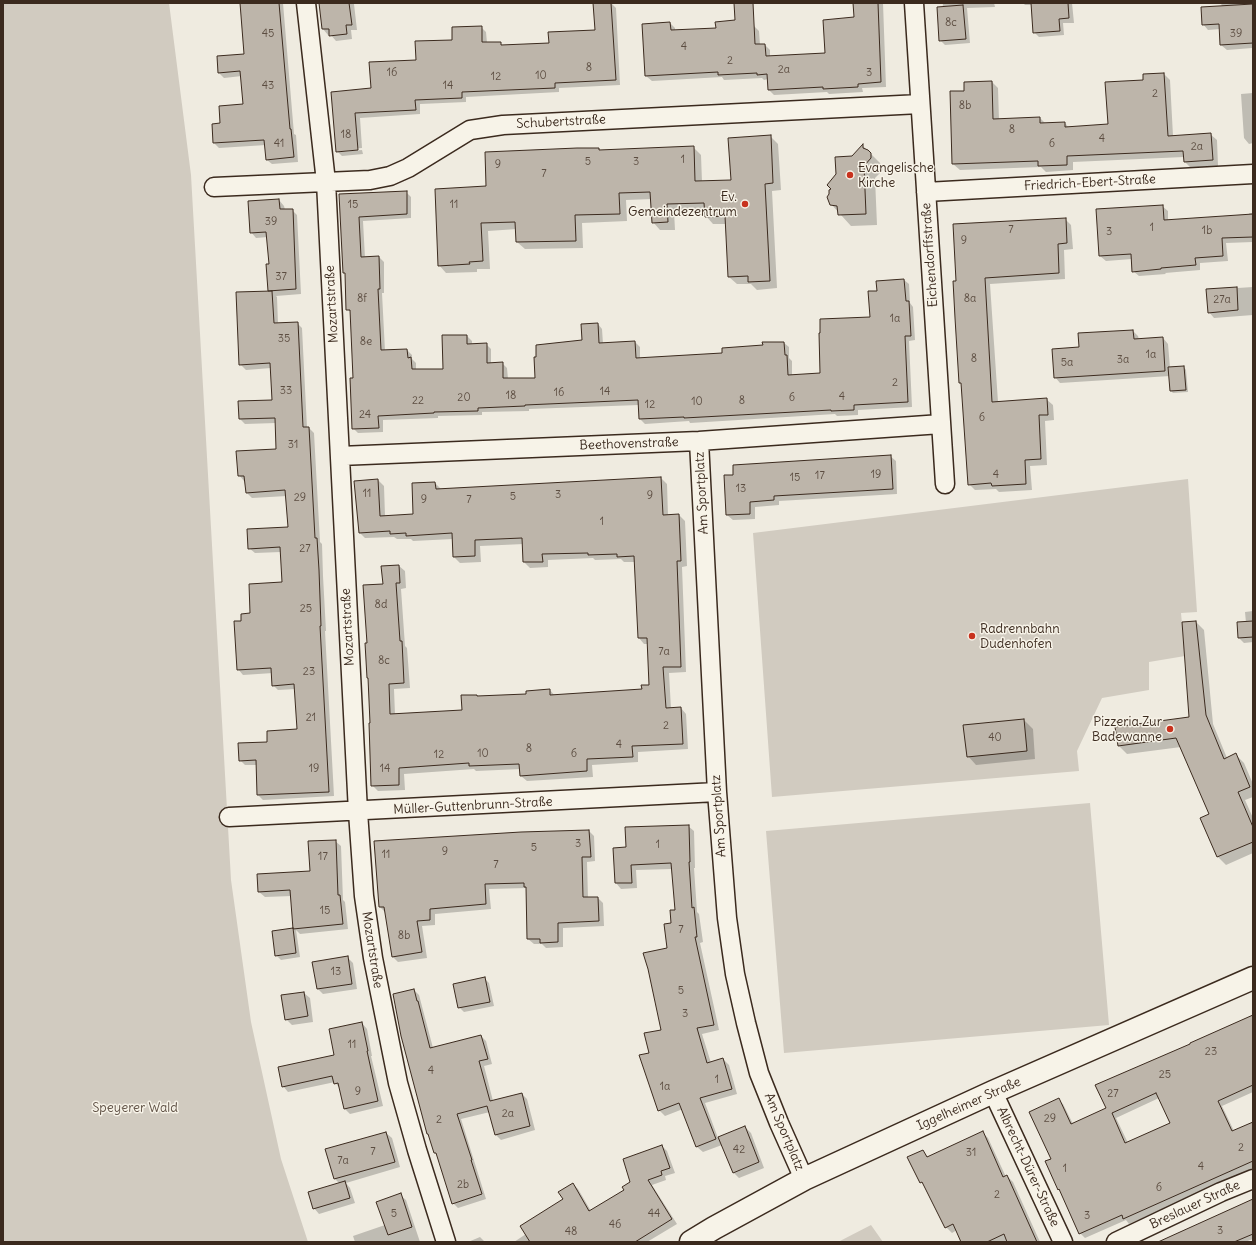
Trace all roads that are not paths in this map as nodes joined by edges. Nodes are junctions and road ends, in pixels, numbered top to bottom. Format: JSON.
{"nodes":[{"id":1,"x":306,"y":3,"type":"edge"},
{"id":2,"x":914,"y":3,"type":"edge"},
{"id":3,"x":920,"y":104,"type":"junction"},
{"id":4,"x":1253,"y":174,"type":"edge"},
{"id":5,"x":326,"y":182,"type":"junction"},
{"id":6,"x":214,"y":187,"type":"dead end"},
{"id":7,"x":926,"y":192,"type":"junction"},
{"id":8,"x":941,"y":424,"type":"junction"},
{"id":9,"x":699,"y":441,"type":"junction"},
{"id":10,"x":340,"y":456,"type":"junction"},
{"id":11,"x":945,"y":484,"type":"dead end"},
{"id":12,"x":717,"y":792,"type":"junction"},
{"id":13,"x":358,"y":812,"type":"junction"},
{"id":14,"x":229,"y":817,"type":"dead end"},
{"id":15,"x":1253,"y":978,"type":"edge"},
{"id":16,"x":993,"y":1092,"type":"junction"},
{"id":17,"x":804,"y":1179,"type":"junction"},
{"id":18,"x":1253,"y":1179,"type":"edge"},
{"id":19,"x":446,"y":1242,"type":"edge"},
{"id":20,"x":691,"y":1242,"type":"edge"},
{"id":21,"x":1064,"y":1242,"type":"edge"},
{"id":22,"x":1116,"y":1242,"type":"edge"}],
"edges":[{"from":1,"to":5,"type":"street","name":"Mozartstraße"},
{"from":2,"to":3,"type":"street","name":"Eichendorffstraße"},
{"from":3,"to":5,"type":"street","name":"Schubertstraße"},
{"from":3,"to":7,"type":"street","name":"Eichendorffstraße"},
{"from":4,"to":7,"type":"street","name":"Friedrich-Ebert-Straße"},
{"from":5,"to":6,"type":"street","name":"Schubertstraße"},
{"from":5,"to":10,"type":"street","name":"Mozartstraße"},
{"from":7,"to":8,"type":"street","name":"Eichendorffstraße"},
{"from":8,"to":9,"type":"street","name":"Beethovenstraße"},
{"from":8,"to":11,"type":"street","name":"Eichendorffstraße"},
{"from":9,"to":10,"type":"street","name":"Beethovenstraße"},
{"from":9,"to":12,"type":"street","name":"Am Sportplatz"},
{"from":10,"to":13,"type":"street","name":"Mozartstraße"},
{"from":12,"to":13,"type":"street","name":"Müller-Guttenbrunn-Straße"},
{"from":12,"to":17,"type":"street","name":"Am Sportplatz"},
{"from":13,"to":14,"type":"street","name":"Müller-Guttenbrunn-Straße"},
{"from":13,"to":19,"type":"street","name":"Mozartstraße"},
{"from":15,"to":16,"type":"street","name":"Iggelheimer Straße"},
{"from":16,"to":17,"type":"street","name":"Iggelheimer Straße"},
{"from":16,"to":21,"type":"street","name":"Albrecht-Dürer-Straße"},
{"from":17,"to":20,"type":"street","name":"Iggelheimer Straße"},
{"from":18,"to":22,"type":"street","name":"Breslauer Straße"}]}
